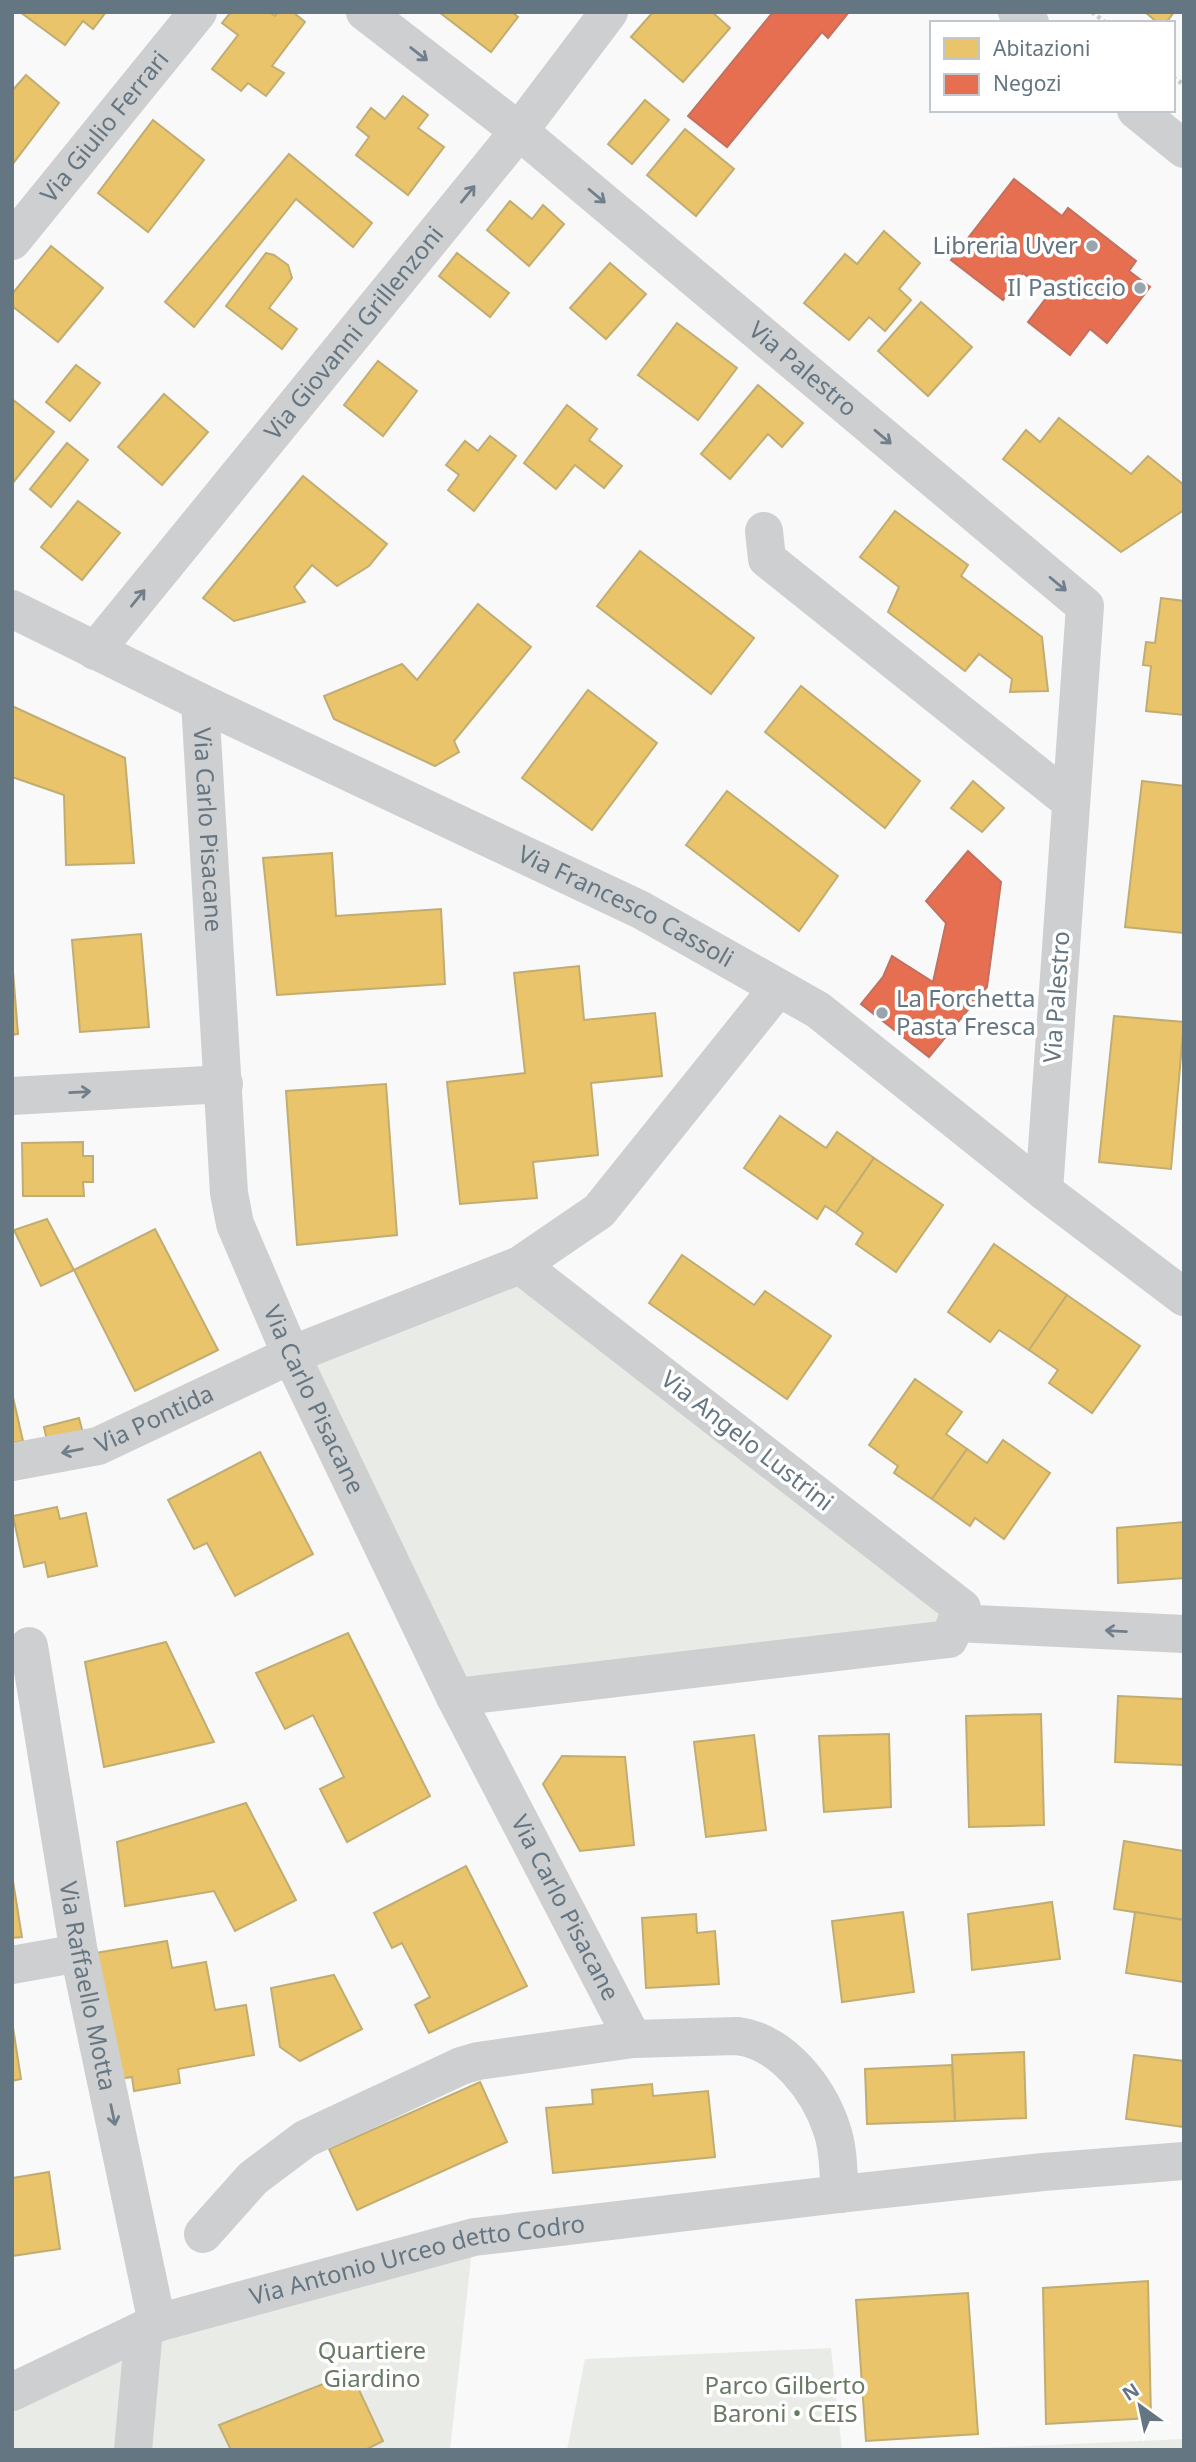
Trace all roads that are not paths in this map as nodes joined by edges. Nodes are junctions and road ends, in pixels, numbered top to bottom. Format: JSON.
{"nodes":[{"id":1,"x":198,"y":12,"type":"edge"},
{"id":2,"x":365,"y":12,"type":"edge"},
{"id":3,"x":610,"y":12,"type":"edge"},
{"id":4,"x":1138,"y":112,"type":"edge"},
{"id":5,"x":519,"y":131,"type":"junction"},
{"id":6,"x":1184,"y":149,"type":"edge"},
{"id":7,"x":12,"y":242,"type":"edge"},
{"id":8,"x":764,"y":531,"type":"dead end"},
{"id":9,"x":12,"y":610,"type":"edge"},
{"id":10,"x":95,"y":651,"type":"junction"},
{"id":11,"x":200,"y":702,"type":"junction"},
{"id":12,"x":1071,"y":802,"type":"junction"},
{"id":13,"x":778,"y":988,"type":"junction"},
{"id":14,"x":224,"y":1084,"type":"junction"},
{"id":15,"x":12,"y":1096,"type":"edge"},
{"id":16,"x":1044,"y":1191,"type":"junction"},
{"id":17,"x":520,"y":1265,"type":"junction"},
{"id":18,"x":1184,"y":1297,"type":"edge"},
{"id":19,"x":291,"y":1355,"type":"junction"},
{"id":20,"x":12,"y":1462,"type":"edge"},
{"id":21,"x":956,"y":1623,"type":"junction"},
{"id":22,"x":1184,"y":1634,"type":"edge"},
{"id":23,"x":29,"y":1646,"type":"dead end"},
{"id":24,"x":455,"y":1697,"type":"junction"},
{"id":25,"x":79,"y":1953,"type":"junction"},
{"id":26,"x":12,"y":1965,"type":"edge"},
{"id":27,"x":633,"y":2039,"type":"junction"},
{"id":28,"x":1184,"y":2161,"type":"edge"},
{"id":29,"x":839,"y":2194,"type":"junction"},
{"id":30,"x":203,"y":2234,"type":"dead end"},
{"id":31,"x":151,"y":2326,"type":"junction"},
{"id":32,"x":12,"y":2392,"type":"edge"},
{"id":33,"x":133,"y":2450,"type":"edge"}],
"edges":[{"from":1,"to":7,"type":"street","name":"Via Giulio Ferrari"},
{"from":2,"to":5,"type":"street","name":"Via Palestro","one_way":true},
{"from":3,"to":5,"type":"street","name":"Via Giovanni Grillenzoni"},
{"from":4,"to":6,"type":"street"},
{"from":10,"to":5,"type":"street","name":"Via Giovanni Grillenzoni","one_way":true},
{"from":5,"to":12,"type":"street","name":"Via Palestro","one_way":true},
{"from":8,"to":12,"type":"street"},
{"from":9,"to":10,"type":"street","name":"Via Francesco Cassoli"},
{"from":10,"to":11,"type":"street","name":"Via Francesco Cassoli"},
{"from":11,"to":13,"type":"street","name":"Via Francesco Cassoli"},
{"from":11,"to":14,"type":"street","name":"Via Carlo Pisacane"},
{"from":12,"to":16,"type":"street","name":"Via Palestro"},
{"from":13,"to":16,"type":"street","name":"Via Francesco Cassoli"},
{"from":13,"to":17,"type":"street"},
{"from":15,"to":14,"type":"street","one_way":true},
{"from":14,"to":19,"type":"street","name":"Via Carlo Pisacane"},
{"from":16,"to":18,"type":"street","name":"Via Francesco Cassoli"},
{"from":17,"to":19,"type":"street"},
{"from":17,"to":21,"type":"street","name":"Via Angelo Lustrini"},
{"from":19,"to":20,"type":"street","name":"Via Pontida","one_way":true},
{"from":19,"to":24,"type":"street","name":"Via Carlo Pisacane"},
{"from":22,"to":21,"type":"street","one_way":true},
{"from":21,"to":24,"type":"street"},
{"from":23,"to":25,"type":"street","name":"Via Raffaello Motta"},
{"from":24,"to":27,"type":"street","name":"Via Carlo Pisacane"},
{"from":25,"to":26,"type":"street"},
{"from":25,"to":31,"type":"street","name":"Via Raffaello Motta","one_way":true},
{"from":27,"to":29,"type":"street"},
{"from":27,"to":30,"type":"street"},
{"from":28,"to":29,"type":"street","name":"Via Antonio Urceo detto Codro"},
{"from":29,"to":31,"type":"street","name":"Via Antonio Urceo detto Codro"},
{"from":31,"to":32,"type":"street","name":"Via Antonio Urceo detto Codro"},
{"from":31,"to":33,"type":"street","name":"Via Raffaello Motta"}]}
